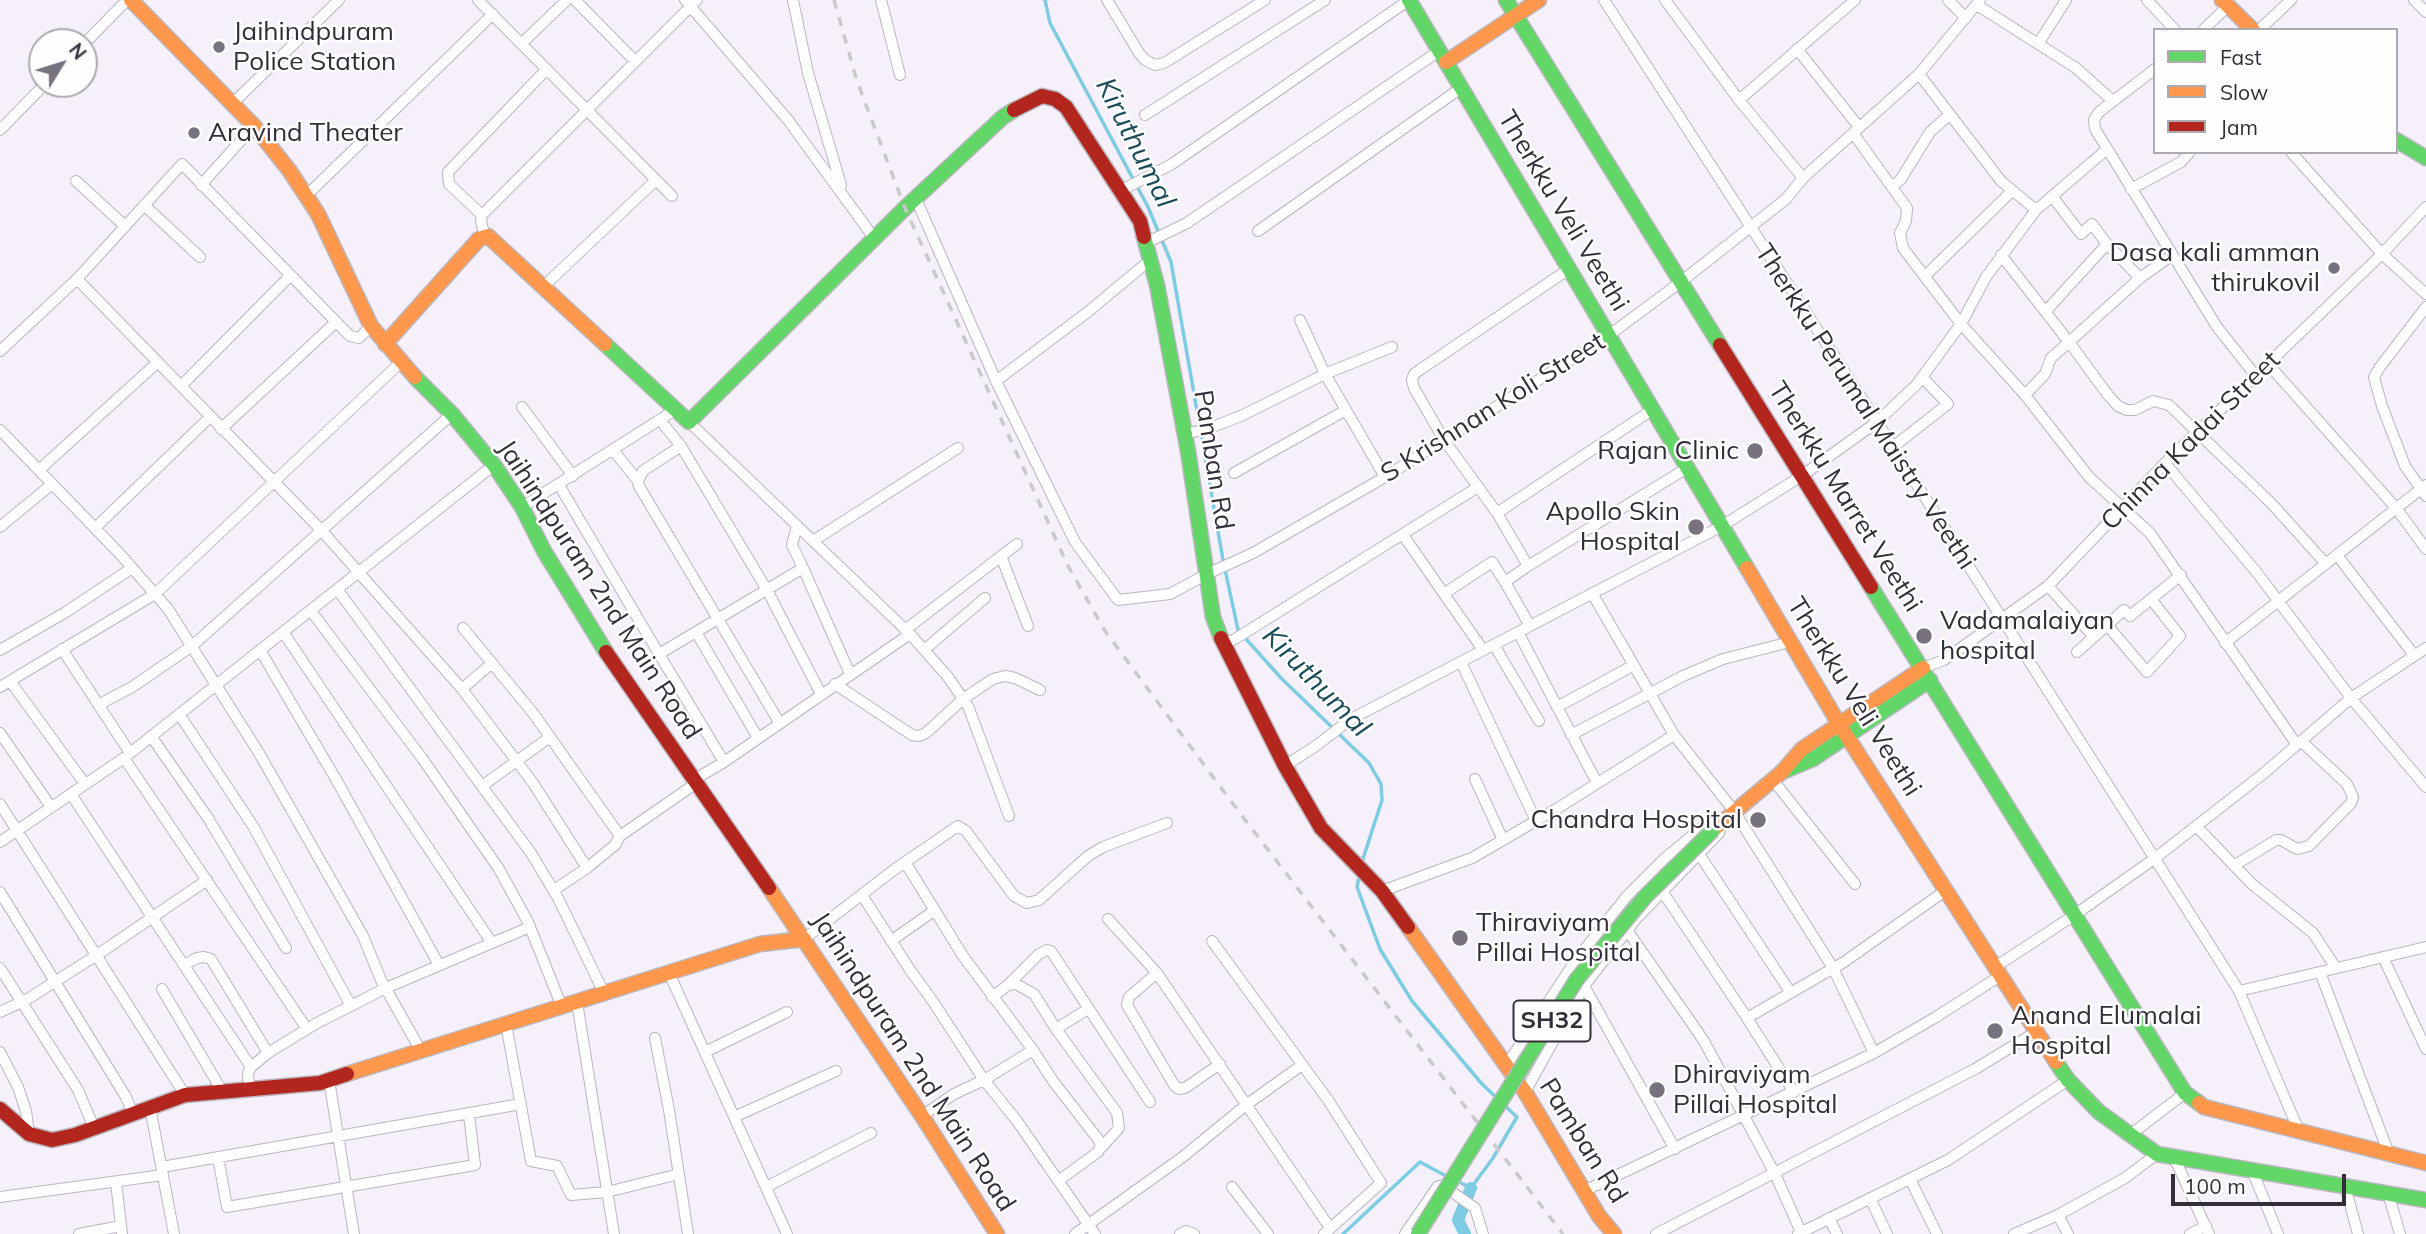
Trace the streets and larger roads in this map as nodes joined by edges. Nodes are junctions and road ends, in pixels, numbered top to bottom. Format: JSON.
{"nodes":[{"id":1,"x":129,"y":0,"type":"edge"},
{"id":2,"x":339,"y":0,"type":"edge"},
{"id":3,"x":567,"y":0,"type":"edge"},
{"id":4,"x":575,"y":0,"type":"edge"},
{"id":5,"x":793,"y":0,"type":"edge"},
{"id":6,"x":881,"y":0,"type":"edge"},
{"id":7,"x":1107,"y":0,"type":"edge"},
{"id":8,"x":1265,"y":0,"type":"edge"},
{"id":9,"x":1325,"y":0,"type":"edge"},
{"id":10,"x":1409,"y":0,"type":"edge"},
{"id":11,"x":1506,"y":0,"type":"edge"},
{"id":12,"x":1539,"y":0,"type":"edge"},
{"id":13,"x":1604,"y":0,"type":"edge"},
{"id":14,"x":1665,"y":0,"type":"edge"},
{"id":15,"x":1855,"y":0,"type":"edge"},
{"id":16,"x":1948,"y":0,"type":"edge"},
{"id":17,"x":2066,"y":0,"type":"edge"},
{"id":18,"x":2147,"y":0,"type":"edge"},
{"id":19,"x":2291,"y":0,"type":"edge"},
{"id":20,"x":2413,"y":0,"type":"edge"},
{"id":21,"x":482,"y":1,"type":"edge"},
{"id":22,"x":691,"y":2,"type":"edge"},
{"id":23,"x":1979,"y":3,"type":"edge"},
{"id":24,"x":2225,"y":3,"type":"edge"},
{"id":25,"x":2426,"y":12,"type":"edge"},
{"id":26,"x":493,"y":14,"type":"junction"},
{"id":27,"x":1517,"y":15,"type":"junction"},
{"id":28,"x":1966,"y":18,"type":"junction"},
{"id":29,"x":2173,"y":28,"type":"edge"},
{"id":30,"x":2205,"y":28,"type":"edge"},
{"id":31,"x":2251,"y":28,"type":"edge"},
{"id":32,"x":2261,"y":28,"type":"edge"},
{"id":33,"x":98,"y":30,"type":"edge"},
{"id":34,"x":520,"y":44,"type":"junction"},
{"id":35,"x":2038,"y":44,"type":"junction"},
{"id":36,"x":1797,"y":50,"type":"junction"},
{"id":37,"x":1443,"y":57,"type":"junction"},
{"id":38,"x":635,"y":61,"type":"junction"},
{"id":39,"x":546,"y":70,"type":"junction"},
{"id":40,"x":2153,"y":71,"type":"edge"},
{"id":41,"x":1919,"y":74,"type":"junction"},
{"id":42,"x":900,"y":75,"type":"dead end"},
{"id":43,"x":1461,"y":88,"type":"junction"},
{"id":44,"x":31,"y":98,"type":"edge"},
{"id":45,"x":1739,"y":100,"type":"junction"},
{"id":46,"x":2113,"y":101,"type":"junction"},
{"id":47,"x":233,"y":103,"type":"junction"},
{"id":48,"x":587,"y":110,"type":"junction"},
{"id":49,"x":1145,"y":115,"type":"dead end"},
{"id":50,"x":1949,"y":115,"type":"junction"},
{"id":51,"x":254,"y":126,"type":"junction"},
{"id":52,"x":0,"y":130,"type":"edge"},
{"id":53,"x":1856,"y":130,"type":"junction"},
{"id":54,"x":2398,"y":141,"type":"edge"},
{"id":55,"x":2106,"y":150,"type":"junction"},
{"id":56,"x":2188,"y":154,"type":"edge"},
{"id":57,"x":2293,"y":154,"type":"edge"},
{"id":58,"x":2426,"y":158,"type":"edge"},
{"id":59,"x":1803,"y":178,"type":"junction"},
{"id":60,"x":656,"y":180,"type":"junction"},
{"id":61,"x":76,"y":181,"type":"dead end"},
{"id":62,"x":201,"y":185,"type":"junction"},
{"id":63,"x":1892,"y":187,"type":"junction"},
{"id":64,"x":1126,"y":189,"type":"junction"},
{"id":65,"x":2131,"y":189,"type":"junction"},
{"id":66,"x":2012,"y":191,"type":"junction"},
{"id":67,"x":844,"y":194,"type":"junction"},
{"id":68,"x":306,"y":196,"type":"junction"},
{"id":69,"x":672,"y":196,"type":"dead end"},
{"id":70,"x":2052,"y":196,"type":"junction"},
{"id":71,"x":916,"y":199,"type":"junction"},
{"id":72,"x":144,"y":205,"type":"junction"},
{"id":73,"x":2426,"y":207,"type":"edge"},
{"id":74,"x":2036,"y":210,"type":"junction"},
{"id":75,"x":482,"y":215,"type":"junction"},
{"id":76,"x":125,"y":226,"type":"junction"},
{"id":77,"x":1750,"y":228,"type":"junction"},
{"id":78,"x":1258,"y":231,"type":"dead end"},
{"id":79,"x":485,"y":236,"type":"junction"},
{"id":80,"x":874,"y":238,"type":"junction"},
{"id":81,"x":1150,"y":241,"type":"junction"},
{"id":82,"x":2107,"y":244,"type":"junction"},
{"id":83,"x":2382,"y":254,"type":"junction"},
{"id":84,"x":2001,"y":255,"type":"junction"},
{"id":85,"x":2171,"y":256,"type":"junction"},
{"id":86,"x":200,"y":257,"type":"dead end"},
{"id":87,"x":1150,"y":260,"type":"junction"},
{"id":88,"x":1569,"y":269,"type":"junction"},
{"id":89,"x":290,"y":276,"type":"junction"},
{"id":90,"x":1925,"y":276,"type":"junction"},
{"id":91,"x":2140,"y":278,"type":"junction"},
{"id":92,"x":77,"y":279,"type":"junction"},
{"id":93,"x":1682,"y":281,"type":"junction"},
{"id":94,"x":544,"y":286,"type":"junction"},
{"id":95,"x":2426,"y":294,"type":"edge"},
{"id":96,"x":2426,"y":307,"type":"edge"},
{"id":97,"x":2046,"y":311,"type":"junction"},
{"id":98,"x":1300,"y":320,"type":"dead end"},
{"id":99,"x":336,"y":323,"type":"junction"},
{"id":100,"x":1961,"y":324,"type":"junction"},
{"id":101,"x":371,"y":326,"type":"junction"},
{"id":102,"x":1608,"y":336,"type":"junction"},
{"id":103,"x":2069,"y":341,"type":"junction"},
{"id":104,"x":385,"y":344,"type":"junction"},
{"id":105,"x":1392,"y":347,"type":"dead end"},
{"id":106,"x":0,"y":351,"type":"edge"},
{"id":107,"x":158,"y":362,"type":"junction"},
{"id":108,"x":401,"y":362,"type":"junction"},
{"id":109,"x":2268,"y":364,"type":"junction"},
{"id":110,"x":1325,"y":374,"type":"junction"},
{"id":111,"x":2256,"y":376,"type":"junction"},
{"id":112,"x":1922,"y":377,"type":"junction"},
{"id":113,"x":996,"y":381,"type":"junction"},
{"id":114,"x":181,"y":386,"type":"junction"},
{"id":115,"x":2025,"y":395,"type":"junction"},
{"id":116,"x":522,"y":407,"type":"dead end"},
{"id":117,"x":676,"y":410,"type":"junction"},
{"id":118,"x":1346,"y":410,"type":"junction"},
{"id":119,"x":1652,"y":410,"type":"junction"},
{"id":120,"x":452,"y":414,"type":"junction"},
{"id":121,"x":210,"y":417,"type":"junction"},
{"id":122,"x":660,"y":420,"type":"junction"},
{"id":123,"x":689,"y":422,"type":"junction"},
{"id":124,"x":1877,"y":422,"type":"junction"},
{"id":125,"x":221,"y":429,"type":"junction"},
{"id":126,"x":0,"y":430,"type":"edge"},
{"id":127,"x":1189,"y":433,"type":"junction"},
{"id":128,"x":2196,"y":433,"type":"junction"},
{"id":129,"x":1444,"y":440,"type":"junction"},
{"id":130,"x":681,"y":446,"type":"junction"},
{"id":131,"x":1893,"y":447,"type":"junction"},
{"id":132,"x":958,"y":448,"type":"dead end"},
{"id":133,"x":613,"y":450,"type":"junction"},
{"id":134,"x":2165,"y":463,"type":"junction"},
{"id":135,"x":494,"y":466,"type":"junction"},
{"id":136,"x":1687,"y":468,"type":"junction"},
{"id":137,"x":39,"y":470,"type":"junction"},
{"id":138,"x":1234,"y":473,"type":"dead end"},
{"id":139,"x":1803,"y":475,"type":"junction"},
{"id":140,"x":573,"y":476,"type":"junction"},
{"id":141,"x":1385,"y":477,"type":"junction"},
{"id":142,"x":638,"y":481,"type":"junction"},
{"id":143,"x":273,"y":483,"type":"junction"},
{"id":144,"x":52,"y":484,"type":"junction"},
{"id":145,"x":559,"y":485,"type":"junction"},
{"id":146,"x":1478,"y":487,"type":"junction"},
{"id":147,"x":2424,"y":490,"type":"edge"},
{"id":148,"x":2123,"y":506,"type":"junction"},
{"id":149,"x":522,"y":507,"type":"junction"},
{"id":150,"x":2396,"y":508,"type":"junction"},
{"id":151,"x":1497,"y":513,"type":"junction"},
{"id":152,"x":797,"y":526,"type":"junction"},
{"id":153,"x":1722,"y":526,"type":"junction"},
{"id":154,"x":0,"y":527,"type":"edge"},
{"id":155,"x":95,"y":528,"type":"junction"},
{"id":156,"x":322,"y":531,"type":"junction"},
{"id":157,"x":1403,"y":535,"type":"junction"},
{"id":158,"x":813,"y":541,"type":"junction"},
{"id":159,"x":1017,"y":544,"type":"dead end"},
{"id":160,"x":2426,"y":549,"type":"edge"},
{"id":161,"x":2337,"y":555,"type":"junction"},
{"id":162,"x":1001,"y":556,"type":"junction"},
{"id":163,"x":2326,"y":564,"type":"junction"},
{"id":164,"x":1528,"y":566,"type":"junction"},
{"id":165,"x":132,"y":568,"type":"junction"},
{"id":166,"x":803,"y":568,"type":"junction"},
{"id":167,"x":360,"y":572,"type":"junction"},
{"id":168,"x":1211,"y":572,"type":"junction"},
{"id":169,"x":2181,"y":575,"type":"junction"},
{"id":170,"x":1505,"y":582,"type":"junction"},
{"id":171,"x":2048,"y":586,"type":"junction"},
{"id":172,"x":337,"y":589,"type":"junction"},
{"id":173,"x":767,"y":590,"type":"junction"},
{"id":174,"x":1445,"y":593,"type":"junction"},
{"id":175,"x":1592,"y":593,"type":"junction"},
{"id":176,"x":155,"y":594,"type":"junction"},
{"id":177,"x":985,"y":598,"type":"dead end"},
{"id":178,"x":2151,"y":598,"type":"junction"},
{"id":179,"x":2277,"y":600,"type":"junction"},
{"id":180,"x":310,"y":611,"type":"junction"},
{"id":181,"x":2001,"y":619,"type":"junction"},
{"id":182,"x":717,"y":620,"type":"junction"},
{"id":183,"x":2107,"y":625,"type":"junction"},
{"id":184,"x":1028,"y":626,"type":"dead end"},
{"id":185,"x":1530,"y":626,"type":"junction"},
{"id":186,"x":463,"y":628,"type":"dead end"},
{"id":187,"x":283,"y":632,"type":"junction"},
{"id":188,"x":696,"y":632,"type":"junction"},
{"id":189,"x":907,"y":632,"type":"junction"},
{"id":190,"x":1518,"y":632,"type":"junction"},
{"id":191,"x":2094,"y":637,"type":"junction"},
{"id":192,"x":1229,"y":641,"type":"junction"},
{"id":193,"x":1790,"y":642,"type":"junction"},
{"id":194,"x":2225,"y":643,"type":"junction"},
{"id":195,"x":1494,"y":645,"type":"junction"},
{"id":196,"x":192,"y":646,"type":"junction"},
{"id":197,"x":2426,"y":648,"type":"edge"},
{"id":198,"x":62,"y":649,"type":"junction"},
{"id":199,"x":0,"y":650,"type":"edge"},
{"id":200,"x":260,"y":650,"type":"junction"},
{"id":201,"x":924,"y":650,"type":"junction"},
{"id":202,"x":1483,"y":650,"type":"junction"},
{"id":203,"x":2077,"y":652,"type":"dead end"},
{"id":204,"x":659,"y":654,"type":"junction"},
{"id":205,"x":2414,"y":655,"type":"junction"},
{"id":206,"x":1461,"y":662,"type":"junction"},
{"id":207,"x":492,"y":663,"type":"junction"},
{"id":208,"x":1634,"y":665,"type":"junction"},
{"id":209,"x":850,"y":674,"type":"junction"},
{"id":210,"x":1926,"y":674,"type":"junction"},
{"id":211,"x":4,"y":682,"type":"edge"},
{"id":212,"x":835,"y":684,"type":"junction"},
{"id":213,"x":216,"y":685,"type":"junction"},
{"id":214,"x":462,"y":689,"type":"junction"},
{"id":215,"x":1040,"y":690,"type":"dead end"},
{"id":216,"x":1650,"y":693,"type":"junction"},
{"id":217,"x":821,"y":694,"type":"junction"},
{"id":218,"x":2351,"y":698,"type":"junction"},
{"id":219,"x":963,"y":699,"type":"junction"},
{"id":220,"x":98,"y":705,"type":"junction"},
{"id":221,"x":1557,"y":707,"type":"junction"},
{"id":222,"x":179,"y":714,"type":"junction"},
{"id":223,"x":1539,"y":721,"type":"dead end"},
{"id":224,"x":779,"y":722,"type":"junction"},
{"id":225,"x":1843,"y":730,"type":"junction"},
{"id":226,"x":0,"y":733,"type":"edge"},
{"id":227,"x":1571,"y":735,"type":"junction"},
{"id":228,"x":1674,"y":735,"type":"junction"},
{"id":229,"x":151,"y":736,"type":"junction"},
{"id":230,"x":550,"y":737,"type":"junction"},
{"id":231,"x":758,"y":738,"type":"junction"},
{"id":232,"x":2299,"y":743,"type":"junction"},
{"id":233,"x":127,"y":755,"type":"junction"},
{"id":234,"x":517,"y":761,"type":"junction"},
{"id":235,"x":724,"y":762,"type":"junction"},
{"id":236,"x":1285,"y":765,"type":"junction"},
{"id":237,"x":1777,"y":776,"type":"junction"},
{"id":238,"x":1475,"y":779,"type":"dead end"},
{"id":239,"x":694,"y":782,"type":"junction"},
{"id":240,"x":1597,"y":783,"type":"junction"},
{"id":241,"x":85,"y":784,"type":"junction"},
{"id":242,"x":482,"y":786,"type":"junction"},
{"id":243,"x":2426,"y":788,"type":"edge"},
{"id":244,"x":71,"y":794,"type":"junction"},
{"id":245,"x":0,"y":804,"type":"edge"},
{"id":246,"x":51,"y":807,"type":"junction"},
{"id":247,"x":1009,"y":816,"type":"dead end"},
{"id":248,"x":1536,"y":821,"type":"junction"},
{"id":249,"x":1723,"y":821,"type":"junction"},
{"id":250,"x":1167,"y":823,"type":"dead end"},
{"id":251,"x":2196,"y":826,"type":"junction"},
{"id":252,"x":18,"y":830,"type":"junction"},
{"id":253,"x":620,"y":836,"type":"junction"},
{"id":254,"x":1503,"y":840,"type":"junction"},
{"id":255,"x":0,"y":842,"type":"edge"},
{"id":256,"x":1699,"y":854,"type":"junction"},
{"id":257,"x":2154,"y":859,"type":"junction"},
{"id":258,"x":905,"y":862,"type":"junction"},
{"id":259,"x":2235,"y":865,"type":"junction"},
{"id":260,"x":587,"y":868,"type":"junction"},
{"id":261,"x":207,"y":880,"type":"junction"},
{"id":262,"x":1855,"y":884,"type":"dead end"},
{"id":263,"x":1378,"y":886,"type":"junction"},
{"id":264,"x":1662,"y":891,"type":"junction"},
{"id":265,"x":1945,"y":891,"type":"junction"},
{"id":266,"x":0,"y":892,"type":"edge"},
{"id":267,"x":862,"y":895,"type":"junction"},
{"id":268,"x":558,"y":898,"type":"junction"},
{"id":269,"x":935,"y":910,"type":"junction"},
{"id":270,"x":2076,"y":914,"type":"junction"},
{"id":271,"x":152,"y":918,"type":"junction"},
{"id":272,"x":1108,"y":919,"type":"dead end"},
{"id":273,"x":528,"y":922,"type":"junction"},
{"id":274,"x":1627,"y":930,"type":"junction"},
{"id":275,"x":489,"y":939,"type":"junction"},
{"id":276,"x":804,"y":939,"type":"junction"},
{"id":277,"x":1212,"y":940,"type":"dead end"},
{"id":278,"x":891,"y":941,"type":"junction"},
{"id":279,"x":2426,"y":947,"type":"edge"},
{"id":280,"x":286,"y":948,"type":"dead end"},
{"id":281,"x":97,"y":956,"type":"junction"},
{"id":282,"x":2383,"y":957,"type":"junction"},
{"id":283,"x":437,"y":961,"type":"junction"},
{"id":284,"x":184,"y":965,"type":"junction"},
{"id":285,"x":0,"y":968,"type":"edge"},
{"id":286,"x":1833,"y":968,"type":"junction"},
{"id":287,"x":2336,"y":968,"type":"junction"},
{"id":288,"x":1997,"y":972,"type":"junction"},
{"id":289,"x":2320,"y":972,"type":"junction"},
{"id":290,"x":669,"y":973,"type":"junction"},
{"id":291,"x":1157,"y":973,"type":"junction"},
{"id":292,"x":54,"y":982,"type":"junction"},
{"id":293,"x":383,"y":984,"type":"junction"},
{"id":294,"x":1008,"y":985,"type":"junction"},
{"id":295,"x":1584,"y":986,"type":"junction"},
{"id":296,"x":162,"y":989,"type":"dead end"},
{"id":297,"x":2239,"y":991,"type":"junction"},
{"id":298,"x":1791,"y":992,"type":"junction"},
{"id":299,"x":604,"y":993,"type":"junction"},
{"id":300,"x":992,"y":997,"type":"junction"},
{"id":301,"x":348,"y":1001,"type":"junction"},
{"id":302,"x":21,"y":1002,"type":"junction"},
{"id":303,"x":577,"y":1002,"type":"junction"},
{"id":304,"x":562,"y":1007,"type":"junction"},
{"id":305,"x":1088,"y":1009,"type":"junction"},
{"id":306,"x":0,"y":1012,"type":"edge"},
{"id":307,"x":787,"y":1012,"type":"dead end"},
{"id":308,"x":1747,"y":1018,"type":"junction"},
{"id":309,"x":506,"y":1024,"type":"junction"},
{"id":310,"x":305,"y":1026,"type":"junction"},
{"id":311,"x":1056,"y":1029,"type":"junction"},
{"id":312,"x":2036,"y":1032,"type":"junction"},
{"id":313,"x":655,"y":1038,"type":"dead end"},
{"id":314,"x":266,"y":1049,"type":"junction"},
{"id":315,"x":2426,"y":1049,"type":"edge"},
{"id":316,"x":1032,"y":1050,"type":"junction"},
{"id":317,"x":421,"y":1051,"type":"junction"},
{"id":318,"x":0,"y":1052,"type":"edge"},
{"id":319,"x":705,"y":1052,"type":"junction"},
{"id":320,"x":1874,"y":1053,"type":"junction"},
{"id":321,"x":248,"y":1061,"type":"junction"},
{"id":322,"x":1220,"y":1064,"type":"junction"},
{"id":323,"x":1302,"y":1065,"type":"junction"},
{"id":324,"x":1506,"y":1066,"type":"junction"},
{"id":325,"x":836,"y":1071,"type":"dead end"},
{"id":326,"x":329,"y":1080,"type":"junction"},
{"id":327,"x":984,"y":1080,"type":"junction"},
{"id":328,"x":2068,"y":1080,"type":"junction"},
{"id":329,"x":181,"y":1088,"type":"junction"},
{"id":330,"x":249,"y":1089,"type":"junction"},
{"id":331,"x":222,"y":1091,"type":"junction"},
{"id":332,"x":1794,"y":1092,"type":"junction"},
{"id":333,"x":1525,"y":1093,"type":"junction"},
{"id":334,"x":2185,"y":1093,"type":"junction"},
{"id":335,"x":1150,"y":1102,"type":"dead end"},
{"id":336,"x":521,"y":1104,"type":"junction"},
{"id":337,"x":130,"y":1105,"type":"junction"},
{"id":338,"x":1246,"y":1105,"type":"junction"},
{"id":339,"x":150,"y":1107,"type":"junction"},
{"id":340,"x":0,"y":1109,"type":"edge"},
{"id":341,"x":469,"y":1115,"type":"junction"},
{"id":342,"x":922,"y":1116,"type":"junction"},
{"id":343,"x":1745,"y":1116,"type":"junction"},
{"id":344,"x":734,"y":1117,"type":"junction"},
{"id":345,"x":91,"y":1118,"type":"junction"},
{"id":346,"x":28,"y":1121,"type":"junction"},
{"id":347,"x":2299,"y":1131,"type":"junction"},
{"id":348,"x":871,"y":1133,"type":"dead end"},
{"id":349,"x":2130,"y":1135,"type":"junction"},
{"id":350,"x":338,"y":1136,"type":"junction"},
{"id":351,"x":1101,"y":1148,"type":"junction"},
{"id":352,"x":1675,"y":1149,"type":"junction"},
{"id":353,"x":2157,"y":1154,"type":"junction"},
{"id":354,"x":2389,"y":1154,"type":"junction"},
{"id":355,"x":218,"y":1157,"type":"junction"},
{"id":356,"x":2174,"y":1157,"type":"junction"},
{"id":357,"x":2426,"y":1163,"type":"edge"},
{"id":358,"x":2252,"y":1170,"type":"junction"},
{"id":359,"x":162,"y":1171,"type":"junction"},
{"id":360,"x":679,"y":1174,"type":"junction"},
{"id":361,"x":1774,"y":1174,"type":"junction"},
{"id":362,"x":1910,"y":1179,"type":"junction"},
{"id":363,"x":1058,"y":1181,"type":"junction"},
{"id":364,"x":116,"y":1182,"type":"junction"},
{"id":365,"x":346,"y":1186,"type":"junction"},
{"id":366,"x":766,"y":1186,"type":"junction"},
{"id":367,"x":2345,"y":1186,"type":"junction"},
{"id":368,"x":1233,"y":1187,"type":"dead end"},
{"id":369,"x":1584,"y":1191,"type":"junction"},
{"id":370,"x":607,"y":1192,"type":"junction"},
{"id":371,"x":2388,"y":1193,"type":"junction"},
{"id":372,"x":0,"y":1197,"type":"edge"},
{"id":373,"x":1870,"y":1198,"type":"junction"},
{"id":374,"x":2426,"y":1200,"type":"edge"},
{"id":375,"x":2058,"y":1215,"type":"junction"},
{"id":376,"x":1829,"y":1218,"type":"junction"},
{"id":377,"x":1088,"y":1224,"type":"junction"},
{"id":378,"x":122,"y":1230,"type":"edge"},
{"id":379,"x":2208,"y":1230,"type":"edge"},
{"id":380,"x":1327,"y":1231,"type":"edge"},
{"id":381,"x":1799,"y":1233,"type":"edge"},
{"id":382,"x":79,"y":1234,"type":"edge"},
{"id":383,"x":174,"y":1234,"type":"edge"},
{"id":384,"x":354,"y":1234,"type":"edge"},
{"id":385,"x":614,"y":1234,"type":"edge"},
{"id":386,"x":688,"y":1234,"type":"edge"},
{"id":387,"x":787,"y":1234,"type":"edge"},
{"id":388,"x":997,"y":1234,"type":"edge"},
{"id":389,"x":1075,"y":1234,"type":"edge"},
{"id":390,"x":1095,"y":1234,"type":"edge"},
{"id":391,"x":1180,"y":1234,"type":"edge"},
{"id":392,"x":1194,"y":1234,"type":"edge"},
{"id":393,"x":1268,"y":1234,"type":"edge"},
{"id":394,"x":1405,"y":1234,"type":"edge"},
{"id":395,"x":1418,"y":1234,"type":"edge"},
{"id":396,"x":1483,"y":1234,"type":"edge"},
{"id":397,"x":1614,"y":1234,"type":"edge"},
{"id":398,"x":1656,"y":1234,"type":"edge"},
{"id":399,"x":1837,"y":1234,"type":"edge"},
{"id":400,"x":1887,"y":1234,"type":"edge"},
{"id":401,"x":1937,"y":1234,"type":"edge"},
{"id":402,"x":2014,"y":1234,"type":"edge"},
{"id":403,"x":2068,"y":1234,"type":"edge"},
{"id":404,"x":2190,"y":1234,"type":"edge"},
{"id":405,"x":2278,"y":1234,"type":"edge"},
{"id":406,"x":2358,"y":1234,"type":"edge"},
{"id":407,"x":2400,"y":1234,"type":"edge"}],
"edges":[{"from":1,"to":33,"type":"street"},
{"from":1,"to":47,"type":"street","name":"Jaihindpuram 2nd Main Road"},
{"from":2,"to":47,"type":"street"},
{"from":3,"to":34,"type":"street"},
{"from":4,"to":38,"type":"street"},
{"from":5,"to":67,"type":"street"},
{"from":6,"to":42,"type":"street"},
{"from":7,"to":8,"type":"street"},
{"from":9,"to":49,"type":"street"},
{"from":10,"to":37,"type":"street","name":"Therkku Veli Veethi"},
{"from":10,"to":64,"type":"street"},
{"from":11,"to":27,"type":"street","name":"Therkku Marret Veethi"},
{"from":12,"to":27,"type":"street"},
{"from":13,"to":77,"type":"street","name":"Therkku Perumal Maistry Veethi"},
{"from":14,"to":45,"type":"street"},
{"from":15,"to":36,"type":"street"},
{"from":16,"to":28,"type":"street"},
{"from":17,"to":35,"type":"street"},
{"from":18,"to":29,"type":"street"},
{"from":19,"to":32,"type":"street"},
{"from":20,"to":25,"type":"street"},
{"from":21,"to":26,"type":"street"},
{"from":22,"to":38,"type":"street"},
{"from":22,"to":67,"type":"street"},
{"from":23,"to":28,"type":"street","name":"S Krishnan Koli Street"},
{"from":23,"to":35,"type":"street"},
{"from":24,"to":30,"type":"street"},
{"from":24,"to":31,"type":"street"},
{"from":26,"to":34,"type":"street"},
{"from":26,"to":68,"type":"street"},
{"from":27,"to":37,"type":"street"},
{"from":27,"to":93,"type":"street","name":"Therkku Marret Veethi"},
{"from":28,"to":41,"type":"street","name":"S Krishnan Koli Street"},
{"from":34,"to":39,"type":"street"},
{"from":35,"to":46,"type":"street"},
{"from":36,"to":45,"type":"street"},
{"from":36,"to":53,"type":"street"},
{"from":37,"to":43,"type":"street","name":"Therkku Veli Veethi"},
{"from":37,"to":81,"type":"street"},
{"from":38,"to":48,"type":"street"},
{"from":39,"to":48,"type":"street"},
{"from":39,"to":75,"type":"street"},
{"from":40,"to":46,"type":"street"},
{"from":41,"to":50,"type":"street"},
{"from":41,"to":53,"type":"street","name":"S Krishnan Koli Street"},
{"from":43,"to":78,"type":"street"},
{"from":43,"to":88,"type":"street","name":"Therkku Veli Veethi"},
{"from":44,"to":52,"type":"street"},
{"from":45,"to":59,"type":"street"},
{"from":46,"to":55,"type":"street"},
{"from":47,"to":51,"type":"street","name":"Jaihindpuram 2nd Main Road"},
{"from":48,"to":60,"type":"street"},
{"from":48,"to":75,"type":"street"},
{"from":50,"to":63,"type":"street"},
{"from":50,"to":66,"type":"street"},
{"from":51,"to":62,"type":"street"},
{"from":51,"to":68,"type":"street","name":"Jaihindpuram 2nd Main Road"},
{"from":53,"to":59,"type":"street","name":"S Krishnan Koli Street"},
{"from":53,"to":63,"type":"street"},
{"from":54,"to":58,"type":"street"},
{"from":55,"to":65,"type":"street"},
{"from":55,"to":70,"type":"street"},
{"from":56,"to":65,"type":"street"},
{"from":57,"to":83,"type":"street"},
{"from":59,"to":77,"type":"street","name":"S Krishnan Koli Street"},
{"from":60,"to":69,"type":"street"},
{"from":60,"to":94,"type":"street"},
{"from":61,"to":76,"type":"street"},
{"from":62,"to":72,"type":"street"},
{"from":62,"to":89,"type":"street"},
{"from":63,"to":90,"type":"street"},
{"from":64,"to":71,"type":"street","name":"Pamban Rd"},
{"from":64,"to":81,"type":"street","name":"Pamban Rd"},
{"from":65,"to":85,"type":"street"},
{"from":66,"to":74,"type":"street"},
{"from":66,"to":90,"type":"street"},
{"from":67,"to":80,"type":"street"},
{"from":68,"to":101,"type":"street","name":"Jaihindpuram 2nd Main Road"},
{"from":70,"to":74,"type":"street"},
{"from":70,"to":82,"type":"street"},
{"from":71,"to":80,"type":"street","name":"Pamban Rd"},
{"from":71,"to":113,"type":"street"},
{"from":72,"to":76,"type":"street"},
{"from":72,"to":86,"type":"street"},
{"from":73,"to":83,"type":"street","name":"Chinna Kadai Street"},
{"from":74,"to":84,"type":"street"},
{"from":75,"to":79,"type":"street"},
{"from":76,"to":92,"type":"street"},
{"from":77,"to":93,"type":"street","name":"S Krishnan Koli Street"},
{"from":77,"to":124,"type":"street","name":"Therkku Perumal Maistry Veethi"},
{"from":79,"to":94,"type":"street"},
{"from":79,"to":104,"type":"street"},
{"from":80,"to":123,"type":"street","name":"Pamban Rd"},
{"from":81,"to":87,"type":"street","name":"Pamban Rd"},
{"from":82,"to":91,"type":"street"},
{"from":82,"to":97,"type":"street"},
{"from":83,"to":95,"type":"street"},
{"from":83,"to":109,"type":"street","name":"Chinna Kadai Street"},
{"from":84,"to":97,"type":"street"},
{"from":84,"to":100,"type":"street"},
{"from":85,"to":91,"type":"street"},
{"from":85,"to":111,"type":"street"},
{"from":87,"to":113,"type":"street"},
{"from":87,"to":127,"type":"street","name":"Pamban Rd"},
{"from":88,"to":102,"type":"street","name":"Therkku Veli Veethi"},
{"from":88,"to":129,"type":"street"},
{"from":89,"to":99,"type":"street"},
{"from":89,"to":114,"type":"street"},
{"from":90,"to":100,"type":"street"},
{"from":91,"to":103,"type":"street"},
{"from":92,"to":106,"type":"street"},
{"from":92,"to":107,"type":"street"},
{"from":93,"to":102,"type":"street","name":"S Krishnan Koli Street"},
{"from":93,"to":139,"type":"street","name":"Therkku Marret Veethi"},
{"from":94,"to":117,"type":"street"},
{"from":96,"to":147,"type":"street"},
{"from":97,"to":103,"type":"street"},
{"from":98,"to":110,"type":"street"},
{"from":99,"to":101,"type":"street"},
{"from":99,"to":125,"type":"street"},
{"from":100,"to":112,"type":"street"},
{"from":100,"to":115,"type":"street"},
{"from":101,"to":104,"type":"street","name":"Jaihindpuram 2nd Main Road"},
{"from":102,"to":119,"type":"street","name":"Therkku Veli Veethi"},
{"from":102,"to":129,"type":"street","name":"S Krishnan Koli Street"},
{"from":103,"to":115,"type":"street"},
{"from":103,"to":128,"type":"street"},
{"from":104,"to":108,"type":"street","name":"Jaihindpuram 2nd Main Road"},
{"from":105,"to":110,"type":"street"},
{"from":107,"to":114,"type":"street"},
{"from":107,"to":137,"type":"street"},
{"from":108,"to":120,"type":"street","name":"Jaihindpuram 2nd Main Road"},
{"from":108,"to":143,"type":"street"},
{"from":109,"to":111,"type":"street","name":"Chinna Kadai Street"},
{"from":109,"to":150,"type":"street"},
{"from":110,"to":118,"type":"street"},
{"from":110,"to":127,"type":"street"},
{"from":111,"to":128,"type":"street","name":"Chinna Kadai Street"},
{"from":112,"to":124,"type":"street"},
{"from":112,"to":131,"type":"street"},
{"from":113,"to":168,"type":"street","name":"S Krishnan Koli Street"},
{"from":114,"to":121,"type":"street"},
{"from":115,"to":148,"type":"street"},
{"from":116,"to":140,"type":"street"},
{"from":117,"to":122,"type":"street"},
{"from":117,"to":123,"type":"street"},
{"from":118,"to":138,"type":"street"},
{"from":118,"to":141,"type":"street"},
{"from":119,"to":136,"type":"street","name":"Therkku Veli Veethi"},
{"from":119,"to":151,"type":"street"},
{"from":120,"to":135,"type":"street","name":"Jaihindpuram 2nd Main Road"},
{"from":120,"to":156,"type":"street"},
{"from":121,"to":125,"type":"street"},
{"from":121,"to":155,"type":"street"},
{"from":122,"to":130,"type":"street"},
{"from":122,"to":133,"type":"street"},
{"from":123,"to":152,"type":"street"},
{"from":124,"to":131,"type":"street","name":"Therkku Perumal Maistry Veethi"},
{"from":124,"to":139,"type":"street"},
{"from":125,"to":143,"type":"street"},
{"from":126,"to":137,"type":"street"},
{"from":127,"to":168,"type":"street","name":"Pamban Rd"},
{"from":128,"to":134,"type":"street","name":"Chinna Kadai Street"},
{"from":128,"to":163,"type":"street"},
{"from":129,"to":141,"type":"street","name":"S Krishnan Koli Street"},
{"from":129,"to":146,"type":"street"},
{"from":130,"to":142,"type":"street"},
{"from":130,"to":173,"type":"street"},
{"from":131,"to":181,"type":"street","name":"Therkku Perumal Maistry Veethi"},
{"from":132,"to":158,"type":"street"},
{"from":133,"to":140,"type":"street"},
{"from":133,"to":142,"type":"street"},
{"from":134,"to":148,"type":"street","name":"Chinna Kadai Street"},
{"from":134,"to":179,"type":"street"},
{"from":135,"to":149,"type":"street","name":"Jaihindpuram 2nd Main Road"},
{"from":135,"to":167,"type":"street"},
{"from":136,"to":153,"type":"street","name":"Therkku Veli Veethi"},
{"from":136,"to":164,"type":"street"},
{"from":137,"to":144,"type":"street"},
{"from":139,"to":153,"type":"street"},
{"from":139,"to":210,"type":"street","name":"Therkku Marret Veethi"},
{"from":140,"to":145,"type":"street"},
{"from":141,"to":168,"type":"street","name":"S Krishnan Koli Street"},
{"from":142,"to":182,"type":"street"},
{"from":143,"to":156,"type":"street"},
{"from":143,"to":176,"type":"street"},
{"from":144,"to":154,"type":"street"},
{"from":144,"to":155,"type":"street"},
{"from":145,"to":149,"type":"street"},
{"from":145,"to":204,"type":"street"},
{"from":146,"to":151,"type":"street"},
{"from":146,"to":157,"type":"street"},
{"from":147,"to":150,"type":"street"},
{"from":148,"to":169,"type":"street"},
{"from":148,"to":171,"type":"street","name":"Chinna Kadai Street"},
{"from":149,"to":239,"type":"street","name":"Jaihindpuram 2nd Main Road"},
{"from":150,"to":160,"type":"street"},
{"from":150,"to":161,"type":"street"},
{"from":151,"to":164,"type":"street"},
{"from":152,"to":158,"type":"street"},
{"from":152,"to":166,"type":"street"},
{"from":153,"to":175,"type":"street"},
{"from":153,"to":193,"type":"street","name":"Therkku Veli Veethi"},
{"from":155,"to":165,"type":"street"},
{"from":156,"to":167,"type":"street"},
{"from":156,"to":196,"type":"street"},
{"from":157,"to":174,"type":"street"},
{"from":157,"to":192,"type":"street"},
{"from":158,"to":189,"type":"street"},
{"from":159,"to":162,"type":"street"},
{"from":161,"to":163,"type":"street"},
{"from":161,"to":205,"type":"street"},
{"from":162,"to":184,"type":"street"},
{"from":162,"to":189,"type":"street"},
{"from":163,"to":179,"type":"street"},
{"from":164,"to":170,"type":"street"},
{"from":165,"to":176,"type":"street"},
{"from":165,"to":199,"type":"street"},
{"from":166,"to":173,"type":"street"},
{"from":166,"to":209,"type":"street"},
{"from":167,"to":172,"type":"street"},
{"from":167,"to":214,"type":"street"},
{"from":168,"to":192,"type":"street","name":"Pamban Rd"},
{"from":169,"to":178,"type":"street"},
{"from":169,"to":194,"type":"street"},
{"from":170,"to":174,"type":"street"},
{"from":170,"to":185,"type":"street"},
{"from":171,"to":181,"type":"street","name":"Chinna Kadai Street"},
{"from":171,"to":191,"type":"street"},
{"from":172,"to":180,"type":"street"},
{"from":172,"to":242,"type":"street"},
{"from":173,"to":182,"type":"street"},
{"from":173,"to":217,"type":"street"},
{"from":174,"to":202,"type":"street"},
{"from":175,"to":185,"type":"street"},
{"from":175,"to":208,"type":"street"},
{"from":176,"to":196,"type":"street"},
{"from":176,"to":198,"type":"street"},
{"from":177,"to":201,"type":"street"},
{"from":178,"to":183,"type":"street"},
{"from":178,"to":183,"type":"street"},
{"from":179,"to":194,"type":"street"},
{"from":179,"to":218,"type":"street"},
{"from":180,"to":187,"type":"street"},
{"from":180,"to":273,"type":"street"},
{"from":181,"to":210,"type":"street","name":"Chinna Kadai Street"},
{"from":181,"to":257,"type":"street","name":"Therkku Perumal Maistry Veethi"},
{"from":182,"to":188,"type":"street"},
{"from":182,"to":224,"type":"street"},
{"from":183,"to":191,"type":"street"},
{"from":185,"to":190,"type":"street"},
{"from":186,"to":207,"type":"street"},
{"from":187,"to":200,"type":"street"},
{"from":187,"to":275,"type":"street"},
{"from":188,"to":204,"type":"street"},
{"from":188,"to":231,"type":"street"},
{"from":189,"to":201,"type":"street"},
{"from":189,"to":209,"type":"street"},
{"from":190,"to":195,"type":"street"},
{"from":190,"to":221,"type":"street"},
{"from":191,"to":203,"type":"street"},
{"from":192,"to":236,"type":"street","name":"Pamban Rd"},
{"from":193,"to":216,"type":"street"},
{"from":193,"to":225,"type":"street","name":"Therkku Veli Veethi"},
{"from":194,"to":232,"type":"street"},
{"from":195,"to":202,"type":"street"},
{"from":195,"to":223,"type":"street"},
{"from":196,"to":213,"type":"street"},
{"from":196,"to":220,"type":"street"},
{"from":197,"to":205,"type":"street"},
{"from":198,"to":211,"type":"street"},
{"from":198,"to":220,"type":"street"},
{"from":200,"to":213,"type":"street"},
{"from":200,"to":283,"type":"street"},
{"from":201,"to":219,"type":"street"},
{"from":202,"to":206,"type":"street"},
{"from":204,"to":235,"type":"street"},
{"from":205,"to":218,"type":"street"},
{"from":206,"to":236,"type":"street"},
{"from":206,"to":248,"type":"street"},
{"from":207,"to":214,"type":"street"},
{"from":207,"to":230,"type":"street"},
{"from":208,"to":216,"type":"street"},
{"from":208,"to":221,"type":"street"},
{"from":209,"to":212,"type":"street"},
{"from":210,"to":225,"type":"street"},
{"from":210,"to":270,"type":"street","name":"Therkku Marret Veethi"},
{"from":211,"to":241,"type":"street"},
{"from":212,"to":217,"type":"street"},
{"from":212,"to":219,"type":"street"},
{"from":213,"to":222,"type":"street"},
{"from":213,"to":293,"type":"street"},
{"from":214,"to":234,"type":"street"},
{"from":215,"to":219,"type":"street"},
{"from":216,"to":227,"type":"street"},
{"from":216,"to":228,"type":"street"},
{"from":217,"to":224,"type":"street"},
{"from":218,"to":232,"type":"street"},
{"from":218,"to":243,"type":"street"},
{"from":219,"to":247,"type":"street"},
{"from":220,"to":233,"type":"street"},
{"from":221,"to":227,"type":"street"},
{"from":222,"to":229,"type":"street"},
{"from":222,"to":301,"type":"street"},
{"from":224,"to":231,"type":"street"},
{"from":225,"to":237,"type":"street","number":"SH32"},
{"from":225,"to":265,"type":"street","name":"Therkku Veli Veethi"},
{"from":226,"to":246,"type":"street"},
{"from":227,"to":240,"type":"street"},
{"from":228,"to":240,"type":"street"},
{"from":228,"to":249,"type":"street"},
{"from":229,"to":233,"type":"street"},
{"from":229,"to":280,"type":"street"},
{"from":230,"to":234,"type":"street"},
{"from":230,"to":253,"type":"street"},
{"from":231,"to":235,"type":"street"},
{"from":232,"to":251,"type":"street"},
{"from":232,"to":259,"type":"street"},
{"from":233,"to":241,"type":"street"},
{"from":233,"to":261,"type":"street"},
{"from":234,"to":242,"type":"street"},
{"from":234,"to":260,"type":"street"},
{"from":235,"to":239,"type":"street"},
{"from":236,"to":263,"type":"street","name":"Pamban Rd"},
{"from":237,"to":249,"type":"street","number":"SH32"},
{"from":237,"to":262,"type":"street"},
{"from":238,"to":254,"type":"street"},
{"from":239,"to":253,"type":"street"},
{"from":239,"to":276,"type":"street","name":"Jaihindpuram 2nd Main Road"},
{"from":240,"to":248,"type":"street"},
{"from":241,"to":244,"type":"street"},
{"from":242,"to":268,"type":"street"},
{"from":244,"to":246,"type":"street"},
{"from":244,"to":271,"type":"street"},
{"from":245,"to":252,"type":"street"},
{"from":246,"to":252,"type":"street"},
{"from":248,"to":254,"type":"street"},
{"from":249,"to":256,"type":"street"},
{"from":249,"to":286,"type":"street"},
{"from":249,"to":324,"type":"street"},
{"from":249,"to":395,"type":"street","number":"SH32","bridge":true},
{"from":250,"to":258,"type":"street"},
{"from":251,"to":257,"type":"street"},
{"from":251,"to":259,"type":"street"},
{"from":252,"to":255,"type":"street"},
{"from":252,"to":281,"type":"street"},
{"from":253,"to":260,"type":"street"},
{"from":254,"to":263,"type":"street"},
{"from":256,"to":264,"type":"street"},
{"from":256,"to":298,"type":"street"},
{"from":257,"to":270,"type":"street"},
{"from":257,"to":297,"type":"street","name":"Therkku Perumal Maistry Veethi"},
{"from":258,"to":267,"type":"street"},
{"from":258,"to":269,"type":"street"},
{"from":259,"to":287,"type":"street"},
{"from":260,"to":268,"type":"street"},
{"from":261,"to":271,"type":"street"},
{"from":261,"to":310,"type":"street"},
{"from":263,"to":324,"type":"street","name":"Pamban Rd"},
{"from":264,"to":274,"type":"street"},
{"from":264,"to":308,"type":"street"},
{"from":265,"to":286,"type":"street"},
{"from":265,"to":288,"type":"street","name":"Therkku Veli Veethi"},
{"from":266,"to":292,"type":"street"},
{"from":267,"to":276,"type":"street"},
{"from":267,"to":278,"type":"street"},
{"from":268,"to":299,"type":"street"},
{"from":269,"to":278,"type":"street"},
{"from":269,"to":300,"type":"street"},
{"from":270,"to":288,"type":"street"},
{"from":270,"to":334,"type":"street","name":"Therkku Marret Veethi"},
{"from":271,"to":281,"type":"street"},
{"from":271,"to":284,"type":"street"},
{"from":272,"to":291,"type":"street"},
{"from":273,"to":275,"type":"street"},
{"from":273,"to":304,"type":"street"},
{"from":274,"to":295,"type":"street"},
{"from":274,"to":343,"type":"street"},
{"from":275,"to":283,"type":"street"},
{"from":276,"to":290,"type":"street"},
{"from":276,"to":342,"type":"street","name":"Jaihindpuram 2nd Main Road"},
{"from":277,"to":323,"type":"street"},
{"from":278,"to":327,"type":"street"},
{"from":279,"to":282,"type":"street"},
{"from":281,"to":292,"type":"street"},
{"from":281,"to":329,"type":"street"},
{"from":282,"to":287,"type":"street"},
{"from":282,"to":315,"type":"street"},
{"from":283,"to":293,"type":"street"},
{"from":284,"to":314,"type":"street"},
{"from":284,"to":321,"type":"street"},
{"from":285,"to":302,"type":"street"},
{"from":286,"to":298,"type":"street"},
{"from":286,"to":320,"type":"street"},
{"from":287,"to":289,"type":"street"},
{"from":288,"to":312,"type":"street","name":"Therkku Veli Veethi"},
{"from":288,"to":320,"type":"street"},
{"from":289,"to":297,"type":"street"},
{"from":289,"to":354,"type":"street"},
{"from":290,"to":299,"type":"street"},
{"from":290,"to":319,"type":"street"},
{"from":291,"to":322,"type":"street"},
{"from":291,"to":322,"type":"street"},
{"from":292,"to":302,"type":"street"},
{"from":292,"to":337,"type":"street"},
{"from":293,"to":301,"type":"street"},
{"from":293,"to":317,"type":"street"},
{"from":294,"to":300,"type":"street"},
{"from":294,"to":305,"type":"street"},
{"from":294,"to":311,"type":"street"},
{"from":295,"to":333,"type":"street"},
{"from":295,"to":352,"type":"street"},
{"from":296,"to":331,"type":"street"},
{"from":297,"to":347,"type":"street","name":"Therkku Perumal Maistry Veethi"},
{"from":298,"to":308,"type":"street"},
{"from":299,"to":303,"type":"street"},
{"from":300,"to":316,"type":"street"},
{"from":301,"to":310,"type":"street"},
{"from":302,"to":306,"type":"street"},
{"from":302,"to":345,"type":"street"},
{"from":303,"to":304,"type":"street"},
{"from":303,"to":370,"type":"street"},
{"from":304,"to":309,"type":"street"},
{"from":305,"to":311,"type":"street"},
{"from":305,"to":335,"type":"street"},
{"from":307,"to":319,"type":"street"},
{"from":308,"to":332,"type":"street"},
{"from":309,"to":317,"type":"street"},
{"from":309,"to":336,"type":"street"},
{"from":310,"to":314,"type":"street"},
{"from":311,"to":351,"type":"street"},
{"from":312,"to":328,"type":"street","name":"Therkku Veli Veethi"},
{"from":312,"to":361,"type":"street"},
{"from":313,"to":360,"type":"street"},
{"from":314,"to":321,"type":"street"},
{"from":316,"to":327,"type":"street"},
{"from":316,"to":351,"type":"street"},
{"from":317,"to":326,"type":"street"},
{"from":318,"to":346,"type":"street"},
{"from":319,"to":344,"type":"street"},
{"from":320,"to":332,"type":"street"},
{"from":321,"to":330,"type":"street"},
{"from":322,"to":338,"type":"street"},
{"from":323,"to":338,"type":"street"},
{"from":323,"to":380,"type":"street"},
{"from":324,"to":333,"type":"street","name":"Pamban Rd"},
{"from":325,"to":344,"type":"street"},
{"from":326,"to":330,"type":"street"},
{"from":326,"to":350,"type":"street"},
{"from":327,"to":342,"type":"street"},
{"from":327,"to":363,"type":"street"},
{"from":328,"to":349,"type":"street","name":"Therkku Veli Veethi"},
{"from":328,"to":362,"type":"street"},
{"from":329,"to":331,"type":"street"},
{"from":329,"to":339,"type":"street"},
{"from":330,"to":331,"type":"street"},
{"from":332,"to":343,"type":"street"},
{"from":333,"to":369,"type":"street","name":"Pamban Rd"},
{"from":334,"to":347,"type":"street","name":"Therkku Marret Veethi"},
{"from":334,"to":349,"type":"street"},
{"from":336,"to":341,"type":"street"},
{"from":336,"to":370,"type":"street"},
{"from":337,"to":339,"type":"street"},
{"from":337,"to":345,"type":"street"},
{"from":338,"to":377,"type":"street"},
{"from":338,"to":380,"type":"street"},
{"from":339,"to":359,"type":"street"},
{"from":340,"to":346,"type":"street"},
{"from":341,"to":350,"type":"street"},
{"from":341,"to":365,"type":"street"},
{"from":342,"to":388,"type":"street","name":"Jaihindpuram 2nd Main Road"},
{"from":343,"to":352,"type":"street"},
{"from":343,"to":361,"type":"street"},
{"from":344,"to":366,"type":"street"},
{"from":345,"to":346,"type":"street"},
{"from":347,"to":354,"type":"street","name":"Therkku Marret Veethi"},
{"from":348,"to":366,"type":"street"},
{"from":349,"to":353,"type":"street","name":"Therkku Veli Veethi"},
{"from":350,"to":355,"type":"street"},
{"from":350,"to":365,"type":"street"},
{"from":351,"to":363,"type":"street"},
{"from":352,"to":369,"type":"street"},
{"from":353,"to":356,"type":"street","name":"Therkku Veli Veethi"},
{"from":353,"to":375,"type":"street"},
{"from":354,"to":357,"type":"street","name":"Therkku Marret Veethi"},
{"from":355,"to":359,"type":"street"},
{"from":355,"to":365,"type":"street"},
{"from":356,"to":358,"type":"street","name":"Therkku Veli Veethi"},
{"from":356,"to":379,"type":"street"},
{"from":358,"to":367,"type":"street","name":"Therkku Veli Veethi"},
{"from":358,"to":405,"type":"street"},
{"from":359,"to":364,"type":"street"},
{"from":359,"to":383,"type":"street"},
{"from":360,"to":370,"type":"street"},
{"from":360,"to":386,"type":"street"},
{"from":361,"to":381,"type":"street"},
{"from":361,"to":398,"type":"street"},
{"from":362,"to":373,"type":"street"},
{"from":362,"to":401,"type":"street"},
{"from":363,"to":377,"type":"street"},
{"from":364,"to":372,"type":"street"},
{"from":364,"to":378,"type":"street"},
{"from":365,"to":384,"type":"street"},
{"from":366,"to":387,"type":"street"},
{"from":367,"to":371,"type":"street","name":"Therkku Veli Veethi"},
{"from":367,"to":406,"type":"street"},
{"from":368,"to":393,"type":"street"},
{"from":369,"to":397,"type":"street","name":"Pamban Rd"},
{"from":370,"to":385,"type":"street"},
{"from":371,"to":374,"type":"street","name":"Therkku Veli Veethi"},
{"from":371,"to":407,"type":"street"},
{"from":373,"to":376,"type":"street"},
{"from":373,"to":400,"type":"street"},
{"from":375,"to":402,"type":"street"},
{"from":375,"to":403,"type":"street"},
{"from":376,"to":381,"type":"street"},
{"from":376,"to":399,"type":"street"},
{"from":377,"to":389,"type":"street"},
{"from":377,"to":390,"type":"street"},
{"from":378,"to":382,"type":"street"},
{"from":379,"to":404,"type":"street"},
{"from":391,"to":392,"type":"street"},
{"from":394,"to":396,"type":"street"}]}
